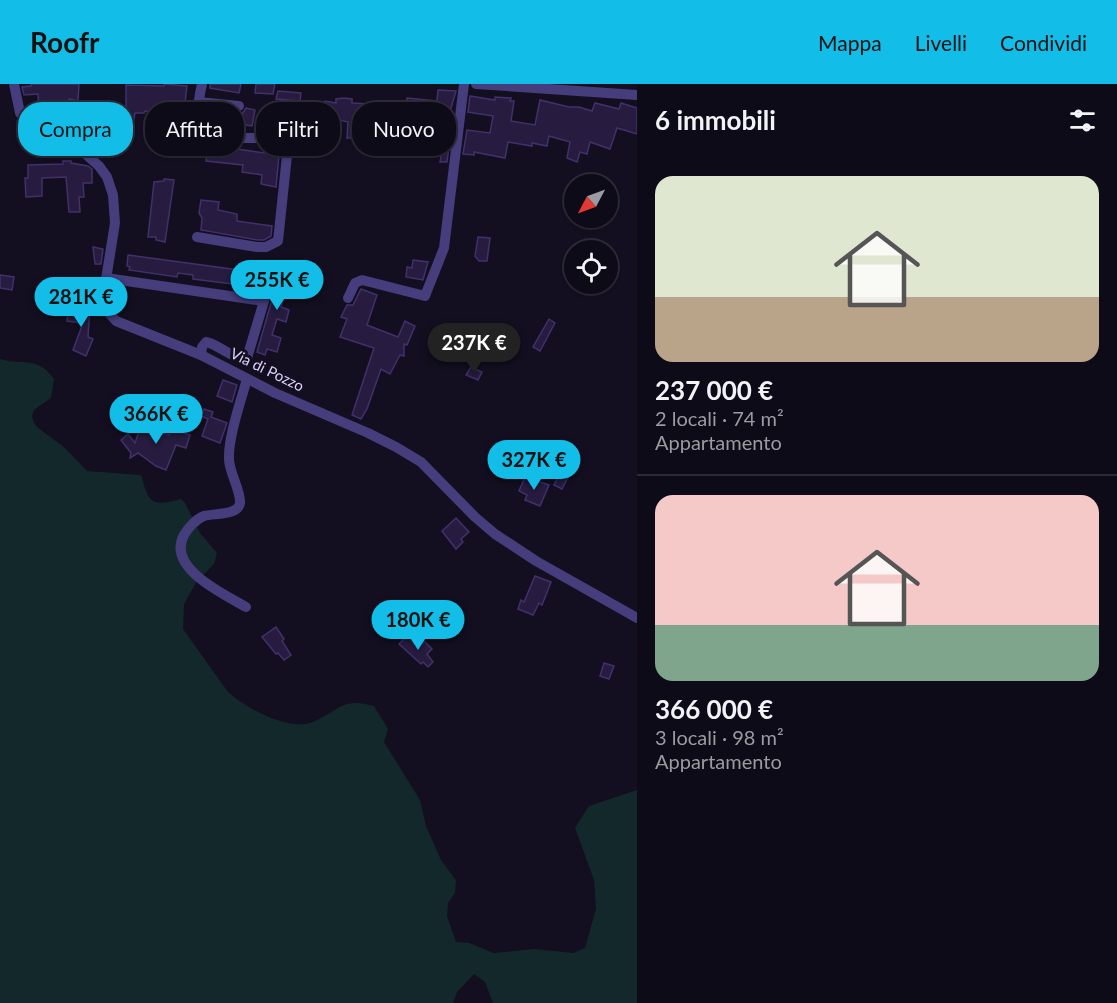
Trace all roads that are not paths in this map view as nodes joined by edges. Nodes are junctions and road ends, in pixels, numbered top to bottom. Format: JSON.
{"nodes":[{"id":1,"x":14,"y":84,"type":"edge"},
{"id":2,"x":202,"y":84,"type":"edge"},
{"id":3,"x":464,"y":84,"type":"edge"},
{"id":4,"x":476,"y":84,"type":"edge"},
{"id":5,"x":577,"y":88,"type":"edge"},
{"id":6,"x":637,"y":94,"type":"edge"},
{"id":7,"x":198,"y":102,"type":"edge"},
{"id":8,"x":244,"y":137,"type":"edge"},
{"id":9,"x":197,"y":237,"type":"dead end"},
{"id":10,"x":271,"y":266,"type":"dead end"},
{"id":11,"x":106,"y":278,"type":"junction"},
{"id":12,"x":348,"y":298,"type":"dead end"},
{"id":13,"x":264,"y":301,"type":"junction"},
{"id":14,"x":201,"y":355,"type":"junction"},
{"id":15,"x":248,"y":379,"type":"junction"},
{"id":16,"x":246,"y":607,"type":"dead end"},
{"id":17,"x":637,"y":618,"type":"edge"}],
"edges":[{"from":1,"to":11,"type":"street","name":"Via di Pozzo"},
{"from":2,"to":7,"type":"street"},
{"from":3,"to":12,"type":"street"},
{"from":4,"to":5,"type":"street"},
{"from":5,"to":6,"type":"street"},
{"from":8,"to":9,"type":"street"},
{"from":10,"to":13,"type":"street"},
{"from":11,"to":13,"type":"street"},
{"from":11,"to":14,"type":"street","name":"Via di Pozzo"},
{"from":13,"to":14,"type":"street"},
{"from":14,"to":15,"type":"street","name":"Via di Pozzo"},
{"from":15,"to":16,"type":"street"},
{"from":15,"to":17,"type":"street","name":"Via di Pozzo"}]}
